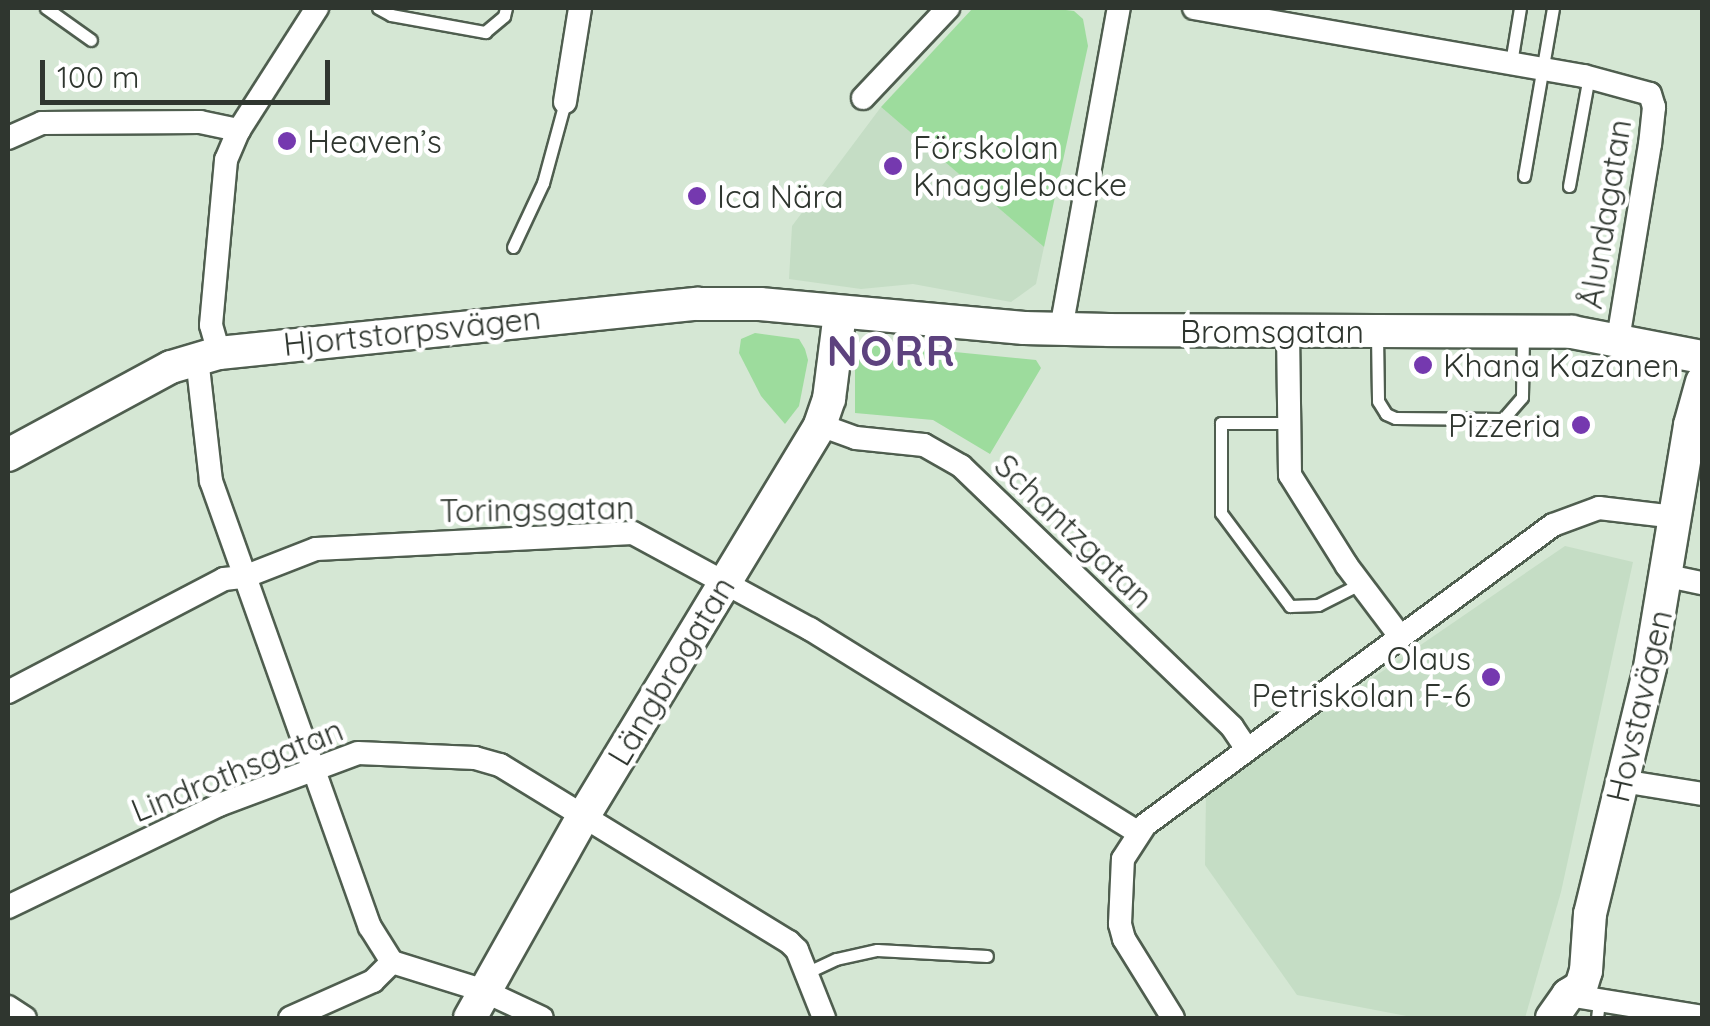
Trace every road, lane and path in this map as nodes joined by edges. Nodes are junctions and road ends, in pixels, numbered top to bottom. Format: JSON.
{"nodes":[{"id":1,"x":46,"y":8,"type":"edge"},
{"id":2,"x":316,"y":8,"type":"edge"},
{"id":3,"x":378,"y":8,"type":"edge"},
{"id":4,"x":506,"y":8,"type":"edge"},
{"id":5,"x":580,"y":8,"type":"edge"},
{"id":6,"x":948,"y":8,"type":"edge"},
{"id":7,"x":1118,"y":8,"type":"edge"},
{"id":8,"x":1194,"y":8,"type":"edge"},
{"id":9,"x":1520,"y":8,"type":"edge"},
{"id":10,"x":1553,"y":8,"type":"edge"},
{"id":11,"x":92,"y":40,"type":"dead end"},
{"id":12,"x":1510,"y":62,"type":"junction"},
{"id":13,"x":1544,"y":68,"type":"junction"},
{"id":14,"x":1589,"y":76,"type":"junction"},
{"id":15,"x":863,"y":98,"type":"dead end"},
{"id":16,"x":565,"y":102,"type":"joint"},
{"id":17,"x":239,"y":130,"type":"junction"},
{"id":18,"x":8,"y":138,"type":"edge"},
{"id":19,"x":1524,"y":176,"type":"dead end"},
{"id":20,"x":1569,"y":186,"type":"dead end"},
{"id":21,"x":513,"y":247,"type":"dead end"},
{"id":22,"x":840,"y":313,"type":"junction"},
{"id":23,"x":1062,"y":329,"type":"junction"},
{"id":24,"x":1378,"y":330,"type":"junction"},
{"id":25,"x":1523,"y":330,"type":"junction"},
{"id":26,"x":1288,"y":331,"type":"junction"},
{"id":27,"x":1618,"y":339,"type":"junction"},
{"id":28,"x":208,"y":356,"type":"junction"},
{"id":29,"x":1702,"y":358,"type":"edge"},
{"id":30,"x":1702,"y":382,"type":"edge"},
{"id":31,"x":1289,"y":423,"type":"junction"},
{"id":32,"x":820,"y":425,"type":"junction"},
{"id":33,"x":8,"y":455,"type":"edge"},
{"id":34,"x":1676,"y":517,"type":"junction"},
{"id":35,"x":1668,"y":576,"type":"junction"},
{"id":36,"x":244,"y":577,"type":"junction"},
{"id":37,"x":725,"y":580,"type":"junction"},
{"id":38,"x":1702,"y":583,"type":"edge"},
{"id":39,"x":1360,"y":584,"type":"junction"},
{"id":40,"x":1400,"y":635,"type":"junction"},
{"id":41,"x":8,"y":692,"type":"edge"},
{"id":42,"x":1247,"y":749,"type":"junction"},
{"id":43,"x":312,"y":768,"type":"junction"},
{"id":44,"x":1622,"y":781,"type":"junction"},
{"id":45,"x":1702,"y":794,"type":"edge"},
{"id":46,"x":583,"y":817,"type":"junction"},
{"id":47,"x":1139,"y":833,"type":"junction"},
{"id":48,"x":8,"y":907,"type":"edge"},
{"id":49,"x":987,"y":956,"type":"dead end"},
{"id":50,"x":392,"y":962,"type":"junction"},
{"id":51,"x":806,"y":973,"type":"junction"},
{"id":52,"x":476,"y":1004,"type":"edge"},
{"id":53,"x":8,"y":1007,"type":"edge"},
{"id":54,"x":1579,"y":1008,"type":"edge"},
{"id":55,"x":1702,"y":1017,"type":"edge"},
{"id":56,"x":26,"y":1018,"type":"edge"},
{"id":57,"x":290,"y":1018,"type":"edge"},
{"id":58,"x":542,"y":1018,"type":"edge"},
{"id":59,"x":824,"y":1018,"type":"edge"},
{"id":60,"x":1173,"y":1018,"type":"edge"}],
"edges":[{"from":1,"to":11,"type":"lane"},
{"from":2,"to":17,"type":"street"},
{"from":3,"to":4,"type":"lane"},
{"from":5,"to":16,"type":"street"},
{"from":6,"to":15,"type":"street"},
{"from":7,"to":23,"type":"street"},
{"from":8,"to":12,"type":"street"},
{"from":9,"to":12,"type":"lane"},
{"from":10,"to":13,"type":"lane"},
{"from":12,"to":13,"type":"street"},
{"from":13,"to":14,"type":"street"},
{"from":13,"to":19,"type":"lane"},
{"from":14,"to":20,"type":"lane"},
{"from":14,"to":27,"type":"street","name":"Ålundagatan"},
{"from":16,"to":21,"type":"lane"},
{"from":17,"to":18,"type":"street"},
{"from":17,"to":28,"type":"street"},
{"from":22,"to":23,"type":"street","name":"Bromsgatan"},
{"from":22,"to":28,"type":"street","name":"Hjortstorpsvägen"},
{"from":22,"to":32,"type":"street","name":"Längbrogatan"},
{"from":23,"to":26,"type":"street","name":"Bromsgatan"},
{"from":24,"to":25,"type":"street","name":"Bromsgatan"},
{"from":24,"to":25,"type":"lane"},
{"from":24,"to":26,"type":"street","name":"Bromsgatan"},
{"from":25,"to":27,"type":"street","name":"Bromsgatan"},
{"from":26,"to":31,"type":"street"},
{"from":27,"to":29,"type":"street","name":"Bromsgatan"},
{"from":28,"to":33,"type":"street","name":"Hjortstorpsvägen"},
{"from":28,"to":36,"type":"street"},
{"from":30,"to":34,"type":"street","name":"Hovstavägen"},
{"from":31,"to":39,"type":"street"},
{"from":31,"to":39,"type":"lane"},
{"from":32,"to":37,"type":"street","name":"Längbrogatan"},
{"from":32,"to":42,"type":"street","name":"Schantzgatan"},
{"from":34,"to":35,"type":"street","name":"Hovstavägen"},
{"from":34,"to":40,"type":"street"},
{"from":35,"to":38,"type":"street"},
{"from":35,"to":44,"type":"street","name":"Hovstavägen"},
{"from":36,"to":37,"type":"street","name":"Toringsgatan"},
{"from":36,"to":41,"type":"street","name":"Toringsgatan"},
{"from":36,"to":43,"type":"street"},
{"from":37,"to":46,"type":"street","name":"Längbrogatan"},
{"from":37,"to":47,"type":"street","name":"Toringsgatan"},
{"from":39,"to":40,"type":"street"},
{"from":40,"to":42,"type":"street"},
{"from":42,"to":47,"type":"street"},
{"from":43,"to":46,"type":"street","name":"Lindrothsgatan"},
{"from":43,"to":48,"type":"street","name":"Lindrothsgatan"},
{"from":43,"to":50,"type":"street"},
{"from":44,"to":45,"type":"street"},
{"from":44,"to":54,"type":"street","name":"Hovstavägen"},
{"from":46,"to":51,"type":"street","name":"Lindrothsgatan"},
{"from":46,"to":52,"type":"street","name":"Längbrogatan"},
{"from":47,"to":60,"type":"street"},
{"from":49,"to":51,"type":"lane"},
{"from":50,"to":52,"type":"street"},
{"from":50,"to":57,"type":"street"},
{"from":51,"to":59,"type":"street","name":"Lindrothsgatan"},
{"from":52,"to":58,"type":"street"},
{"from":53,"to":56,"type":"street"},
{"from":54,"to":55,"type":"street"}]}
